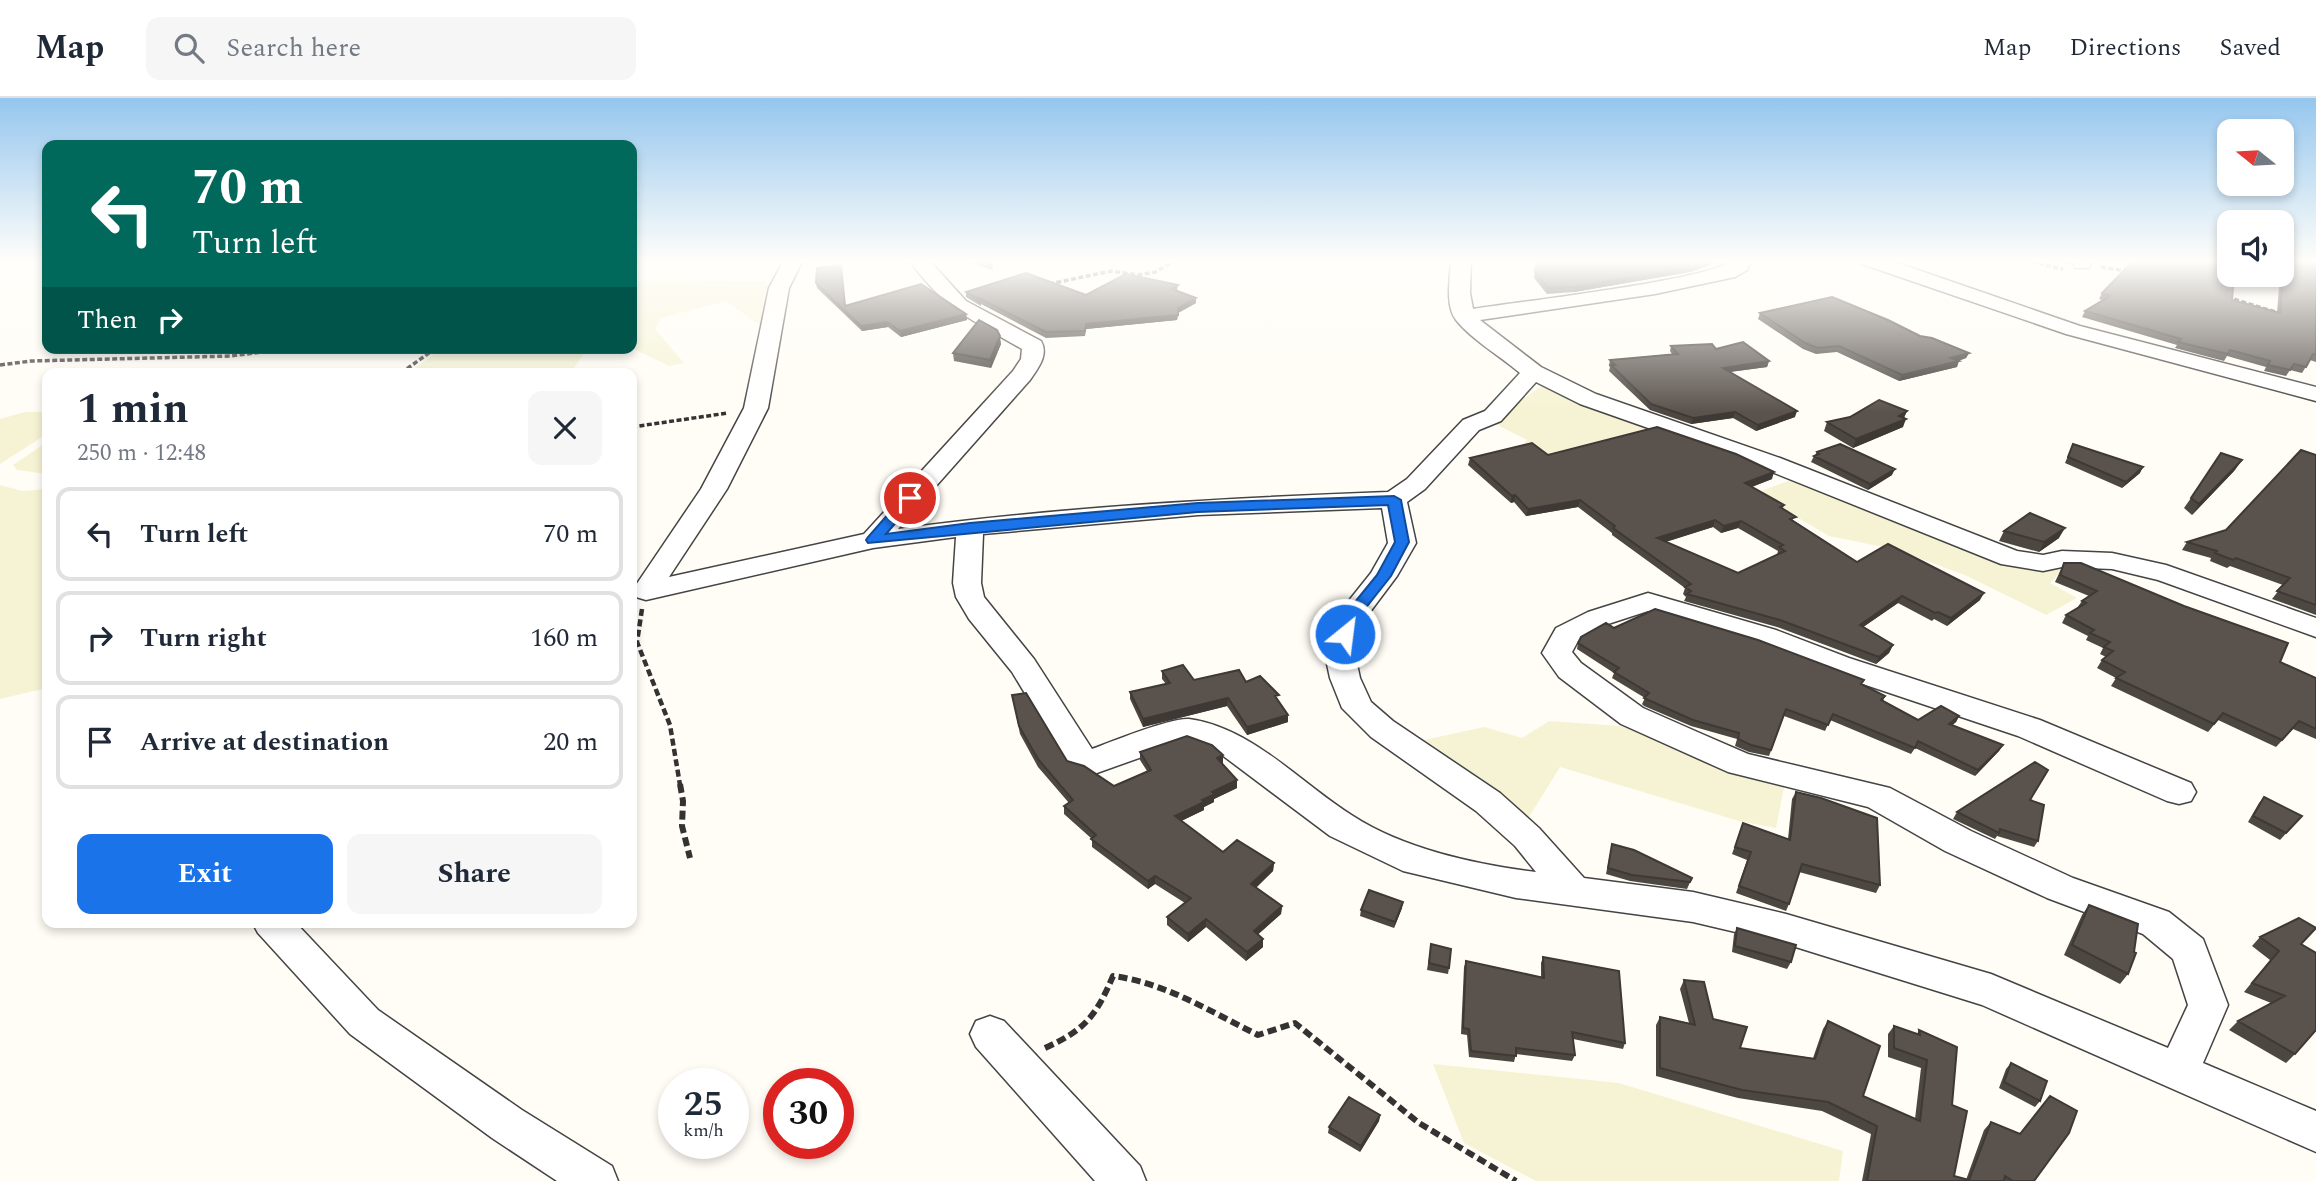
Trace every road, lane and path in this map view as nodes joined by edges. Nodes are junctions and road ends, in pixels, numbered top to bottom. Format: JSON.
{"nodes":[{"id":1,"x":775,"y":311,"type":"edge"},
{"id":2,"x":969,"y":311,"type":"edge"},
{"id":3,"x":1462,"y":311,"type":"edge"},
{"id":4,"x":1501,"y":311,"type":"edge"},
{"id":5,"x":2016,"y":311,"type":"edge"},
{"id":6,"x":2271,"y":311,"type":"edge"},
{"id":7,"x":1464,"y":316,"type":"junction"},
{"id":8,"x":2292,"y":317,"type":"edge"},
{"id":9,"x":248,"y":354,"type":"edge"},
{"id":10,"x":428,"y":354,"type":"edge"},
{"id":11,"x":0,"y":365,"type":"edge"},
{"id":12,"x":408,"y":368,"type":"edge"},
{"id":13,"x":1533,"y":372,"type":"junction"},
{"id":14,"x":2316,"y":394,"type":"edge"},
{"id":15,"x":756,"y":408,"type":"junction"},
{"id":16,"x":637,"y":426,"type":"edge"},
{"id":17,"x":1394,"y":500,"type":"junction"},
{"id":18,"x":970,"y":527,"type":"junction"},
{"id":19,"x":873,"y":540,"type":"junction"},
{"id":20,"x":646,"y":591,"type":"junction"},
{"id":21,"x":2316,"y":628,"type":"edge"},
{"id":22,"x":2179,"y":792,"type":"dead end"},
{"id":23,"x":690,"y":858,"type":"dead end"},
{"id":24,"x":1574,"y":892,"type":"junction"},
{"id":25,"x":277,"y":928,"type":"edge"},
{"id":26,"x":1002,"y":1048,"type":"joint"},
{"id":27,"x":2178,"y":1072,"type":"junction"},
{"id":28,"x":2316,"y":1132,"type":"edge"},
{"id":29,"x":596,"y":1181,"type":"edge"},
{"id":30,"x":1124,"y":1181,"type":"edge"},
{"id":31,"x":1516,"y":1181,"type":"edge"}],
"edges":[{"from":1,"to":15,"type":"street"},
{"from":2,"to":19,"type":"street"},
{"from":3,"to":7,"type":"street"},
{"from":4,"to":7,"type":"street"},
{"from":5,"to":14,"type":"street"},
{"from":6,"to":8,"type":"path"},
{"from":7,"to":13,"type":"street"},
{"from":9,"to":11,"type":"path"},
{"from":10,"to":12,"type":"path"},
{"from":13,"to":17,"type":"street"},
{"from":13,"to":21,"type":"street"},
{"from":15,"to":16,"type":"path"},
{"from":15,"to":20,"type":"street"},
{"from":17,"to":18,"type":"street"},
{"from":17,"to":24,"type":"street"},
{"from":18,"to":19,"type":"street"},
{"from":18,"to":24,"type":"street"},
{"from":19,"to":20,"type":"street"},
{"from":20,"to":23,"type":"path"},
{"from":22,"to":27,"type":"street"},
{"from":24,"to":27,"type":"street"},
{"from":25,"to":29,"type":"street"},
{"from":26,"to":30,"type":"street"},
{"from":26,"to":31,"type":"path"},
{"from":27,"to":28,"type":"street"}]}
